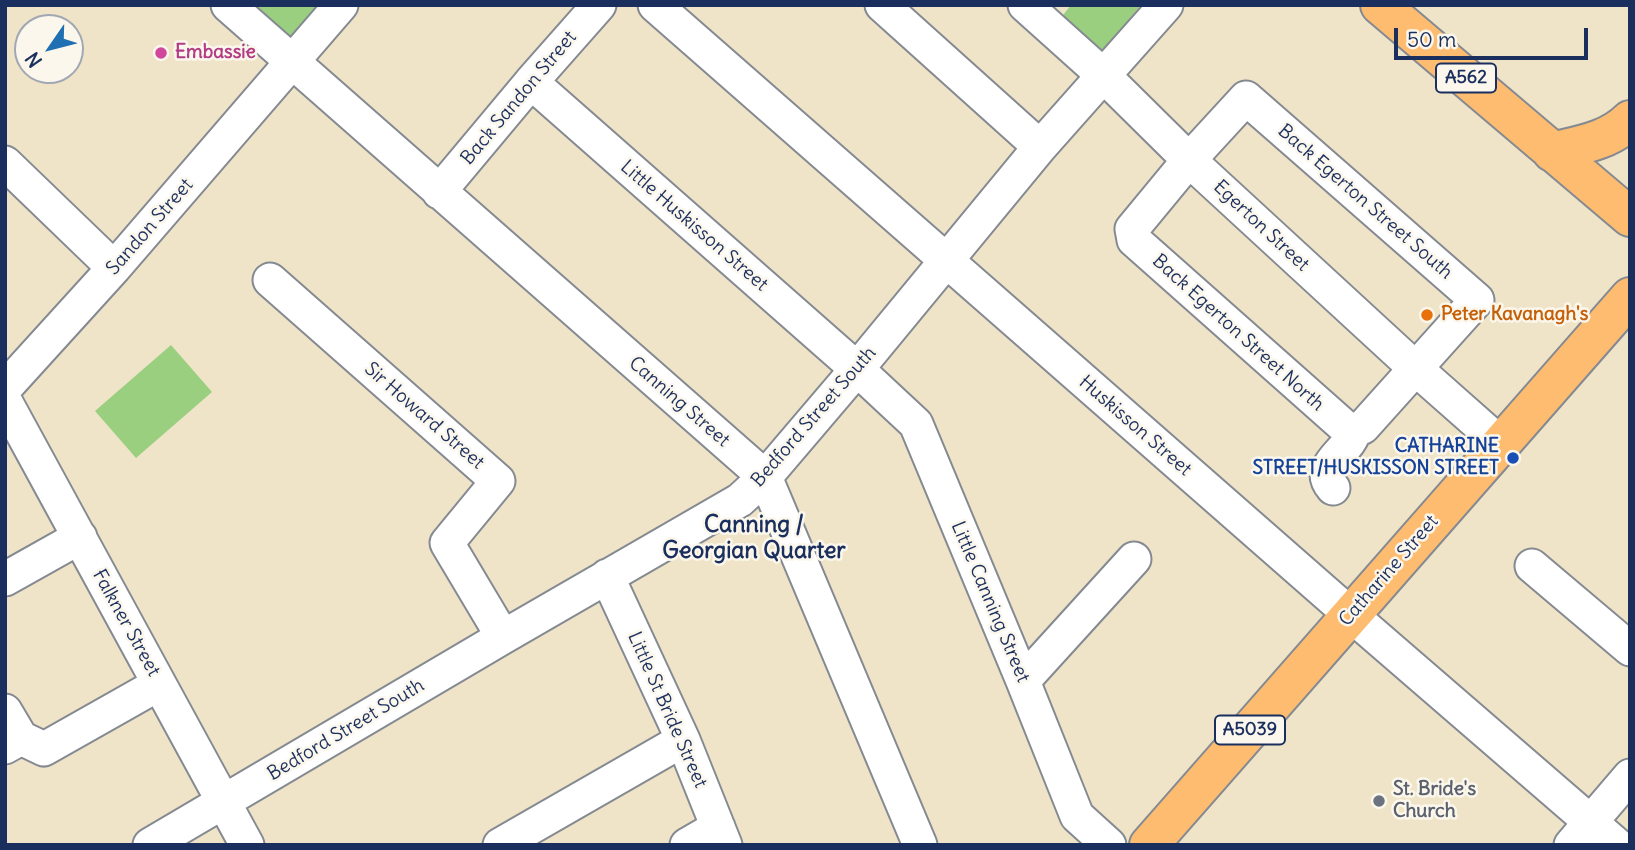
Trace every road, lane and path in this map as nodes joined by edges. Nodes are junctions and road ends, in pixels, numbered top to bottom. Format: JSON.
{"nodes":[{"id":1,"x":228,"y":5,"type":"edge"},
{"id":2,"x":341,"y":5,"type":"edge"},
{"id":3,"x":599,"y":5,"type":"edge"},
{"id":4,"x":655,"y":5,"type":"edge"},
{"id":5,"x":882,"y":5,"type":"edge"},
{"id":6,"x":1025,"y":5,"type":"edge"},
{"id":7,"x":1166,"y":5,"type":"edge"},
{"id":8,"x":1380,"y":5,"type":"edge"},
{"id":9,"x":293,"y":63,"type":"junction"},
{"id":10,"x":1103,"y":75,"type":"junction"},
{"id":11,"x":531,"y":82,"type":"junction"},
{"id":12,"x":1630,"y":120,"type":"edge"},
{"id":13,"x":1040,"y":147,"type":"junction"},
{"id":14,"x":1552,"y":152,"type":"junction"},
{"id":15,"x":1189,"y":160,"type":"junction"},
{"id":16,"x":5,"y":163,"type":"edge"},
{"id":17,"x":439,"y":192,"type":"junction"},
{"id":18,"x":1630,"y":217,"type":"edge"},
{"id":19,"x":946,"y":260,"type":"junction"},
{"id":20,"x":114,"y":268,"type":"junction"},
{"id":21,"x":270,"y":280,"type":"dead end"},
{"id":22,"x":1630,"y":297,"type":"edge"},
{"id":23,"x":1415,"y":368,"type":"junction"},
{"id":24,"x":857,"y":369,"type":"junction"},
{"id":25,"x":5,"y":388,"type":"edge"},
{"id":26,"x":5,"y":401,"type":"edge"},
{"id":27,"x":1354,"y":432,"type":"junction"},
{"id":28,"x":1501,"y":444,"type":"junction"},
{"id":29,"x":765,"y":477,"type":"junction"},
{"id":30,"x":1333,"y":488,"type":"dead end"},
{"id":31,"x":80,"y":537,"type":"junction"},
{"id":32,"x":1134,"y":559,"type":"dead end"},
{"id":33,"x":1532,"y":566,"type":"dead end"},
{"id":34,"x":607,"y":576,"type":"junction"},
{"id":35,"x":5,"y":579,"type":"edge"},
{"id":36,"x":1351,"y":615,"type":"junction"},
{"id":37,"x":503,"y":637,"type":"junction"},
{"id":38,"x":1630,"y":649,"type":"edge"},
{"id":39,"x":1023,"y":681,"type":"junction"},
{"id":40,"x":159,"y":684,"type":"junction"},
{"id":41,"x":10,"y":732,"type":"edge"},
{"id":42,"x":683,"y":740,"type":"junction"},
{"id":43,"x":1630,"y":776,"type":"edge"},
{"id":44,"x":224,"y":802,"type":"junction"},
{"id":45,"x":1581,"y":833,"type":"edge"},
{"id":46,"x":722,"y":836,"type":"edge"},
{"id":47,"x":150,"y":845,"type":"edge"},
{"id":48,"x":247,"y":845,"type":"edge"},
{"id":49,"x":500,"y":845,"type":"edge"},
{"id":50,"x":687,"y":845,"type":"edge"},
{"id":51,"x":920,"y":845,"type":"edge"},
{"id":52,"x":1109,"y":845,"type":"edge"},
{"id":53,"x":1149,"y":845,"type":"edge"},
{"id":54,"x":1617,"y":845,"type":"edge"}],
"edges":[{"from":1,"to":9,"type":"street","name":"Canning Street"},
{"from":2,"to":9,"type":"street","name":"Sandon Street"},
{"from":3,"to":11,"type":"street","name":"Back Sandon Street"},
{"from":4,"to":19,"type":"street","name":"Huskisson Street"},
{"from":5,"to":13,"type":"street"},
{"from":6,"to":10,"type":"street","name":"Egerton Street"},
{"from":7,"to":10,"type":"street","name":"Bedford Street South"},
{"from":8,"to":14,"type":"main road","number":"A562"},
{"from":9,"to":17,"type":"street","name":"Canning Street"},
{"from":9,"to":20,"type":"street","name":"Sandon Street"},
{"from":10,"to":13,"type":"street","name":"Bedford Street South"},
{"from":10,"to":15,"type":"street","name":"Egerton Street"},
{"from":11,"to":17,"type":"street","name":"Back Sandon Street"},
{"from":11,"to":24,"type":"street","name":"Little Huskisson Street"},
{"from":12,"to":14,"type":"main road"},
{"from":13,"to":19,"type":"street","name":"Bedford Street South"},
{"from":14,"to":18,"type":"main road","number":"A562"},
{"from":15,"to":23,"type":"street","name":"Egerton Street"},
{"from":15,"to":23,"type":"street","name":"Back Egerton Street South"},
{"from":15,"to":27,"type":"street","name":"Back Egerton Street North"},
{"from":16,"to":20,"type":"street"},
{"from":17,"to":29,"type":"street","name":"Canning Street"},
{"from":19,"to":24,"type":"street","name":"Bedford Street South"},
{"from":19,"to":36,"type":"street","name":"Huskisson Street"},
{"from":20,"to":25,"type":"street","name":"Sandon Street"},
{"from":21,"to":37,"type":"street","name":"Sir Howard Street"},
{"from":22,"to":28,"type":"main road","name":"Catharine Street","number":"A5039"},
{"from":23,"to":27,"type":"street"},
{"from":23,"to":28,"type":"street","name":"Egerton Street"},
{"from":24,"to":29,"type":"street","name":"Bedford Street South"},
{"from":24,"to":39,"type":"street","name":"Little Canning Street"},
{"from":26,"to":31,"type":"street","name":"Falkner Street"},
{"from":27,"to":30,"type":"street"},
{"from":28,"to":36,"type":"main road","name":"Catharine Street","number":"A5039"},
{"from":29,"to":34,"type":"street","name":"Bedford Street South"},
{"from":29,"to":51,"type":"street","name":"Canning Street"},
{"from":31,"to":35,"type":"street"},
{"from":31,"to":40,"type":"street","name":"Falkner Street"},
{"from":32,"to":39,"type":"street"},
{"from":33,"to":38,"type":"street"},
{"from":34,"to":37,"type":"street","name":"Bedford Street South"},
{"from":34,"to":42,"type":"street","name":"Little St Bride Street"},
{"from":36,"to":45,"type":"street","name":"Huskisson Street"},
{"from":36,"to":53,"type":"main road","name":"Catharine Street","number":"A5039"},
{"from":37,"to":44,"type":"street","name":"Bedford Street South"},
{"from":39,"to":52,"type":"street","name":"Little Canning Street"},
{"from":40,"to":41,"type":"street"},
{"from":40,"to":44,"type":"street","name":"Falkner Street"},
{"from":42,"to":46,"type":"street","name":"Little St Bride Street"},
{"from":42,"to":49,"type":"street"},
{"from":43,"to":45,"type":"street"},
{"from":44,"to":47,"type":"street","name":"Bedford Street South"},
{"from":44,"to":48,"type":"street","name":"Falkner Street"},
{"from":45,"to":54,"type":"street","name":"Huskisson Street"},
{"from":46,"to":50,"type":"street"}]}
